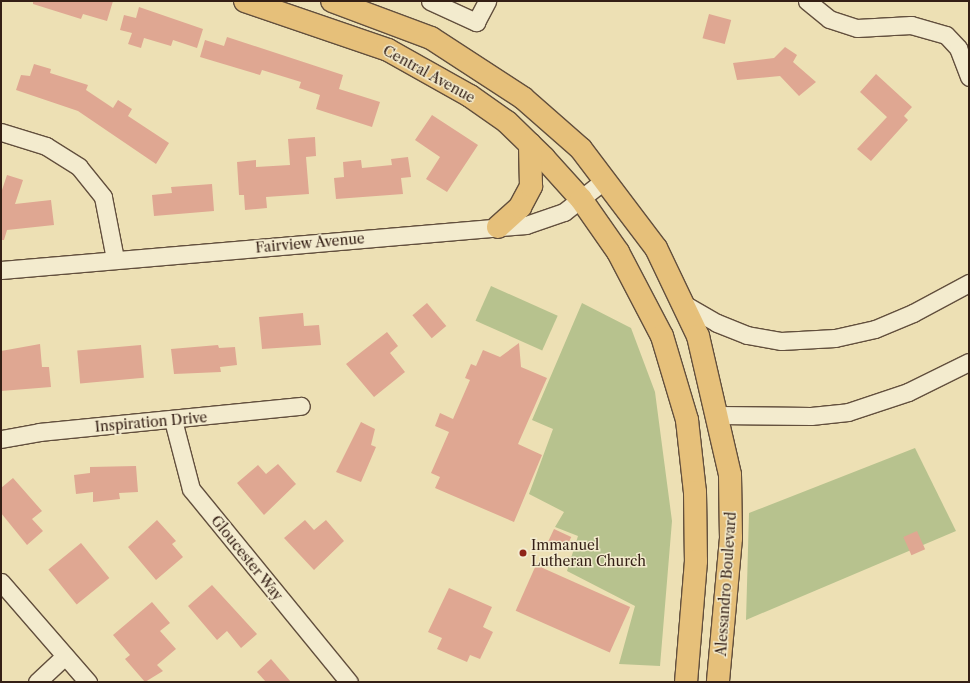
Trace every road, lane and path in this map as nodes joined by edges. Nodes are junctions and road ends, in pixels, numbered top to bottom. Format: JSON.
{"nodes":[{"id":1,"x":245,"y":1,"type":"edge"},
{"id":2,"x":332,"y":1,"type":"edge"},
{"id":3,"x":430,"y":1,"type":"edge"},
{"id":4,"x":487,"y":1,"type":"edge"},
{"id":5,"x":807,"y":1,"type":"edge"},
{"id":6,"x":969,"y":77,"type":"edge"},
{"id":7,"x":1,"y":132,"type":"edge"},
{"id":8,"x":530,"y":144,"type":"junction"},
{"id":9,"x":606,"y":179,"type":"junction"},
{"id":10,"x":581,"y":199,"type":"junction"},
{"id":11,"x":498,"y":227,"type":"junction"},
{"id":12,"x":115,"y":259,"type":"junction"},
{"id":13,"x":1,"y":270,"type":"edge"},
{"id":14,"x":969,"y":283,"type":"edge"},
{"id":15,"x":684,"y":304,"type":"junction"},
{"id":16,"x":650,"y":309,"type":"junction"},
{"id":17,"x":969,"y":362,"type":"edge"},
{"id":18,"x":301,"y":406,"type":"dead end"},
{"id":19,"x":718,"y":415,"type":"junction"},
{"id":20,"x":173,"y":420,"type":"junction"},
{"id":21,"x":1,"y":439,"type":"edge"},
{"id":22,"x":1,"y":582,"type":"edge"},
{"id":23,"x":65,"y":656,"type":"junction"},
{"id":24,"x":37,"y":682,"type":"edge"},
{"id":25,"x":88,"y":682,"type":"edge"},
{"id":26,"x":349,"y":682,"type":"edge"},
{"id":27,"x":686,"y":682,"type":"edge"},
{"id":28,"x":718,"y":682,"type":"edge"}],
"edges":[{"from":1,"to":8,"type":"main road","name":"Central Avenue"},
{"from":2,"to":9,"type":"main road","name":"Central Avenue"},
{"from":3,"to":4,"type":"street"},
{"from":5,"to":6,"type":"street"},
{"from":7,"to":12,"type":"street"},
{"from":8,"to":10,"type":"main road","name":"Central Avenue"},
{"from":8,"to":11,"type":"main road"},
{"from":9,"to":10,"type":"street","name":"Fairview Avenue"},
{"from":9,"to":15,"type":"main road","name":"Alessandro Boulevard"},
{"from":10,"to":11,"type":"street","name":"Fairview Avenue"},
{"from":10,"to":16,"type":"main road"},
{"from":11,"to":12,"type":"street","name":"Fairview Avenue"},
{"from":12,"to":13,"type":"street","name":"Fairview Avenue"},
{"from":14,"to":15,"type":"street"},
{"from":15,"to":19,"type":"main road","name":"Alessandro Boulevard"},
{"from":16,"to":19,"type":"main road"},
{"from":16,"to":27,"type":"main road"},
{"from":17,"to":19,"type":"street"},
{"from":18,"to":20,"type":"street","name":"Inspiration Drive"},
{"from":19,"to":28,"type":"main road","name":"Alessandro Boulevard"},
{"from":20,"to":21,"type":"street","name":"Inspiration Drive"},
{"from":20,"to":26,"type":"street","name":"Gloucester Way"},
{"from":22,"to":23,"type":"street"},
{"from":23,"to":24,"type":"street"},
{"from":23,"to":25,"type":"street"}]}
